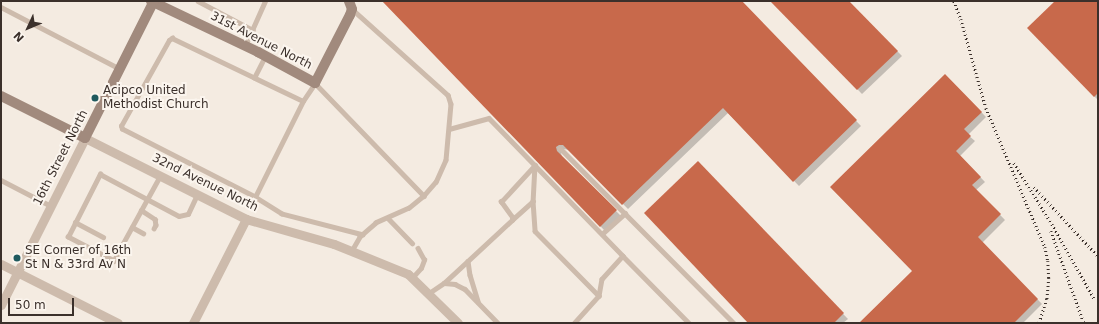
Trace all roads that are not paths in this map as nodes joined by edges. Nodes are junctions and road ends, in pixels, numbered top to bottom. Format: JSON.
{"nodes":[{"id":1,"x":198,"y":1,"type":"edge"},
{"id":2,"x":266,"y":1,"type":"edge"},
{"id":3,"x":153,"y":2,"type":"edge"},
{"id":4,"x":350,"y":5,"type":"edge"},
{"id":5,"x":1,"y":6,"type":"edge"},
{"id":6,"x":253,"y":30,"type":"junction"},
{"id":7,"x":245,"y":46,"type":"junction"},
{"id":8,"x":265,"y":56,"type":"junction"},
{"id":9,"x":120,"y":69,"type":"junction"},
{"id":10,"x":254,"y":78,"type":"junction"},
{"id":11,"x":315,"y":83,"type":"junction"},
{"id":12,"x":1,"y":96,"type":"edge"},
{"id":13,"x":303,"y":101,"type":"junction"},
{"id":14,"x":449,"y":129,"type":"junction"},
{"id":15,"x":85,"y":138,"type":"junction"},
{"id":16,"x":560,"y":148,"type":"dead end"},
{"id":17,"x":535,"y":165,"type":"junction"},
{"id":18,"x":160,"y":176,"type":"junction"},
{"id":19,"x":1,"y":180,"type":"edge"},
{"id":20,"x":197,"y":195,"type":"junction"},
{"id":21,"x":424,"y":196,"type":"junction"},
{"id":22,"x":255,"y":197,"type":"junction"},
{"id":23,"x":147,"y":200,"type":"junction"},
{"id":24,"x":533,"y":201,"type":"junction"},
{"id":25,"x":51,"y":206,"type":"junction"},
{"id":26,"x":141,"y":210,"type":"junction"},
{"id":27,"x":625,"y":213,"type":"junction"},
{"id":28,"x":388,"y":218,"type":"junction"},
{"id":29,"x":246,"y":219,"type":"junction"},
{"id":30,"x":512,"y":220,"type":"junction"},
{"id":31,"x":75,"y":222,"type":"junction"},
{"id":32,"x":132,"y":227,"type":"junction"},
{"id":33,"x":154,"y":229,"type":"dead end"},
{"id":34,"x":143,"y":233,"type":"dead end"},
{"id":35,"x":602,"y":234,"type":"junction"},
{"id":36,"x":363,"y":235,"type":"junction"},
{"id":37,"x":103,"y":237,"type":"dead end"},
{"id":38,"x":412,"y":243,"type":"dead end"},
{"id":39,"x":418,"y":249,"type":"dead end"},
{"id":40,"x":352,"y":252,"type":"junction"},
{"id":41,"x":623,"y":256,"type":"junction"},
{"id":42,"x":468,"y":261,"type":"junction"},
{"id":43,"x":1,"y":264,"type":"edge"},
{"id":44,"x":18,"y":273,"type":"junction"},
{"id":45,"x":412,"y":278,"type":"junction"},
{"id":46,"x":444,"y":283,"type":"junction"},
{"id":47,"x":429,"y":293,"type":"junction"},
{"id":48,"x":599,"y":296,"type":"junction"},
{"id":49,"x":479,"y":303,"type":"junction"},
{"id":50,"x":1,"y":305,"type":"edge"},
{"id":51,"x":118,"y":323,"type":"edge"},
{"id":52,"x":194,"y":323,"type":"edge"},
{"id":53,"x":458,"y":323,"type":"edge"},
{"id":54,"x":498,"y":323,"type":"edge"},
{"id":55,"x":575,"y":323,"type":"edge"},
{"id":56,"x":689,"y":323,"type":"edge"},
{"id":57,"x":734,"y":323,"type":"edge"}],
"edges":[{"from":1,"to":6,"type":"lane"},
{"from":2,"to":6,"type":"lane"},
{"from":3,"to":7,"type":"street","name":"31st Avenue North"},
{"from":3,"to":9,"type":"street","name":"16th Street North"},
{"from":4,"to":11,"type":"street"},
{"from":4,"to":14,"type":"lane"},
{"from":5,"to":9,"type":"lane"},
{"from":6,"to":7,"type":"lane"},
{"from":7,"to":8,"type":"street","name":"31st Avenue North"},
{"from":8,"to":10,"type":"lane"},
{"from":8,"to":11,"type":"street","name":"31st Avenue North"},
{"from":9,"to":15,"type":"street","name":"16th Street North"},
{"from":10,"to":13,"type":"lane"},
{"from":10,"to":22,"type":"lane"},
{"from":11,"to":13,"type":"lane"},
{"from":11,"to":21,"type":"lane"},
{"from":12,"to":15,"type":"street","name":"32nd Avenue North"},
{"from":13,"to":22,"type":"lane"},
{"from":14,"to":17,"type":"lane"},
{"from":14,"to":21,"type":"lane"},
{"from":15,"to":18,"type":"street","name":"32nd Avenue North"},
{"from":15,"to":25,"type":"street","name":"16th Street North"},
{"from":16,"to":27,"type":"lane"},
{"from":17,"to":24,"type":"lane"},
{"from":17,"to":30,"type":"lane"},
{"from":17,"to":35,"type":"lane"},
{"from":18,"to":20,"type":"street","name":"32nd Avenue North"},
{"from":18,"to":23,"type":"lane"},
{"from":19,"to":25,"type":"lane"},
{"from":20,"to":23,"type":"lane"},
{"from":20,"to":29,"type":"street","name":"32nd Avenue North"},
{"from":21,"to":28,"type":"lane"},
{"from":22,"to":36,"type":"lane"},
{"from":23,"to":26,"type":"lane"},
{"from":23,"to":31,"type":"lane"},
{"from":24,"to":30,"type":"lane"},
{"from":24,"to":48,"type":"lane"},
{"from":25,"to":44,"type":"street","name":"16th Street North"},
{"from":26,"to":32,"type":"lane"},
{"from":26,"to":33,"type":"lane"},
{"from":27,"to":35,"type":"lane"},
{"from":27,"to":57,"type":"lane"},
{"from":28,"to":36,"type":"lane"},
{"from":28,"to":38,"type":"lane"},
{"from":29,"to":40,"type":"street","name":"32nd Avenue North"},
{"from":29,"to":52,"type":"street"},
{"from":30,"to":42,"type":"lane"},
{"from":31,"to":32,"type":"lane"},
{"from":31,"to":37,"type":"lane"},
{"from":32,"to":34,"type":"lane"},
{"from":35,"to":41,"type":"lane"},
{"from":36,"to":40,"type":"lane"},
{"from":39,"to":45,"type":"lane"},
{"from":40,"to":45,"type":"street","name":"32nd Avenue North"},
{"from":41,"to":48,"type":"lane"},
{"from":41,"to":56,"type":"lane"},
{"from":42,"to":46,"type":"lane"},
{"from":42,"to":49,"type":"lane"},
{"from":43,"to":44,"type":"street"},
{"from":44,"to":50,"type":"street","name":"16th Street North"},
{"from":44,"to":51,"type":"street"},
{"from":45,"to":47,"type":"street","name":"32nd Avenue North"},
{"from":46,"to":47,"type":"lane"},
{"from":46,"to":49,"type":"lane"},
{"from":47,"to":53,"type":"street","name":"32nd Avenue North"},
{"from":48,"to":55,"type":"lane"},
{"from":49,"to":54,"type":"lane"}]}
